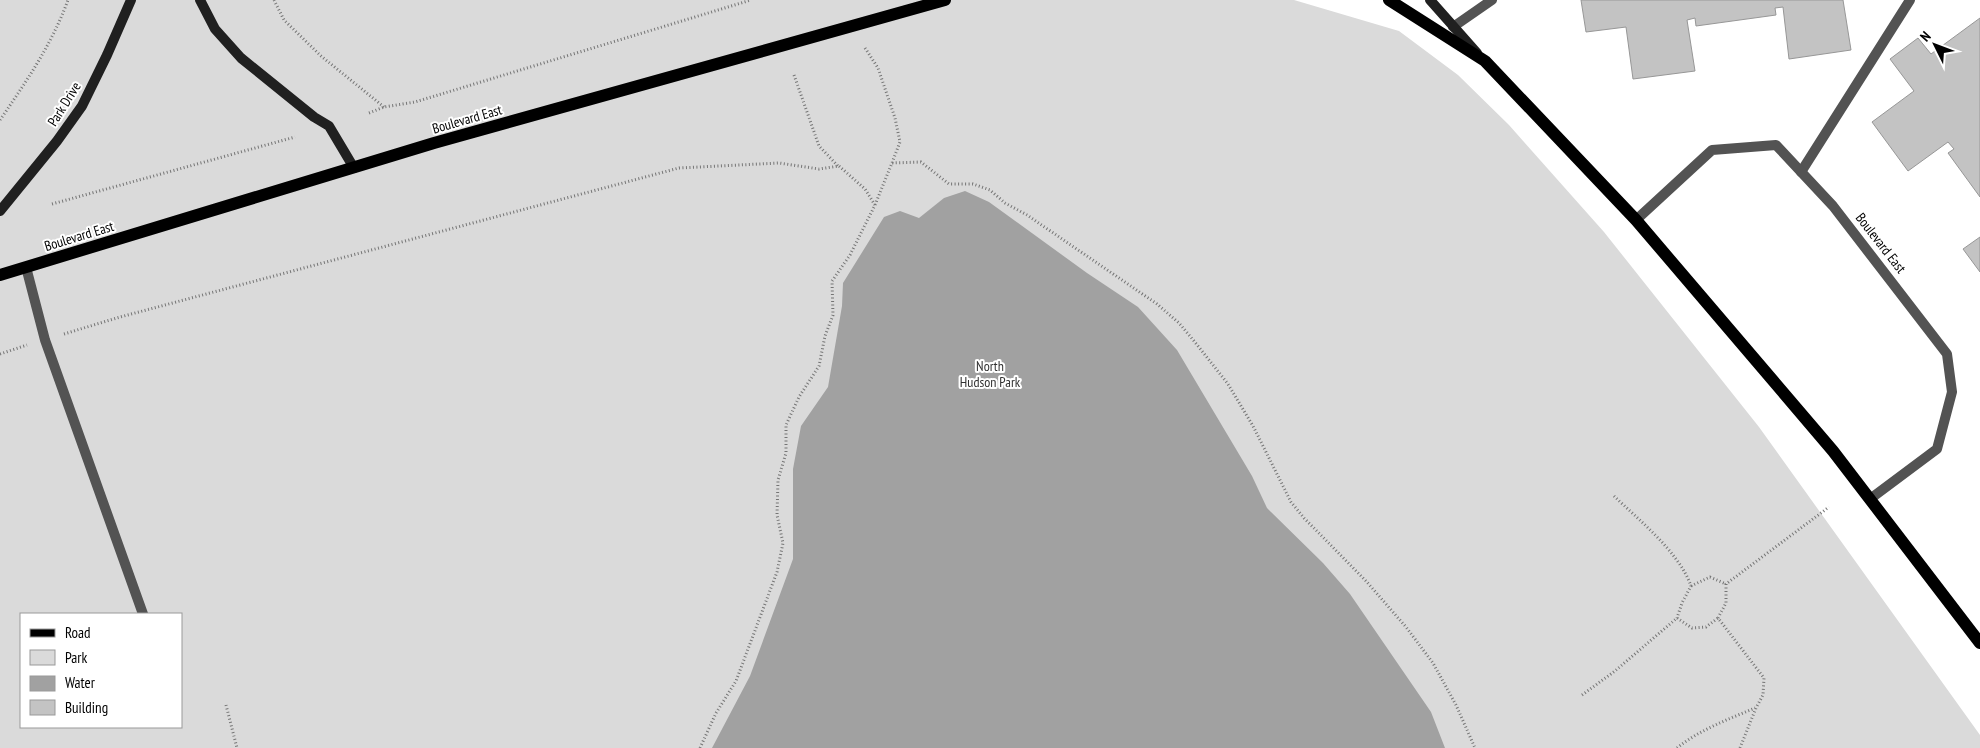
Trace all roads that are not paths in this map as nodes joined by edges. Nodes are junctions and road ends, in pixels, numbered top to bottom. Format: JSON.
{"nodes":[{"id":1,"x":131,"y":0,"type":"edge"},
{"id":2,"x":200,"y":0,"type":"edge"},
{"id":3,"x":945,"y":0,"type":"edge"},
{"id":4,"x":1388,"y":0,"type":"edge"},
{"id":5,"x":1430,"y":0,"type":"edge"},
{"id":6,"x":1492,"y":0,"type":"edge"},
{"id":7,"x":1910,"y":0,"type":"edge"},
{"id":8,"x":1454,"y":27,"type":"junction"},
{"id":9,"x":1485,"y":61,"type":"junction"},
{"id":10,"x":354,"y":168,"type":"junction"},
{"id":11,"x":1801,"y":172,"type":"junction"},
{"id":12,"x":0,"y":211,"type":"edge"},
{"id":13,"x":1636,"y":220,"type":"junction"},
{"id":14,"x":26,"y":268,"type":"junction"},
{"id":15,"x":0,"y":275,"type":"edge"},
{"id":16,"x":1870,"y":499,"type":"junction"},
{"id":17,"x":143,"y":613,"type":"edge"},
{"id":18,"x":1980,"y":643,"type":"edge"}],
"edges":[{"from":1,"to":12,"type":"main road","name":"Park Drive"},
{"from":2,"to":10,"type":"main road"},
{"from":3,"to":10,"type":"main road","name":"Boulevard East"},
{"from":4,"to":9,"type":"main road"},
{"from":5,"to":8,"type":"main road"},
{"from":6,"to":8,"type":"street"},
{"from":7,"to":11,"type":"street"},
{"from":8,"to":9,"type":"main road"},
{"from":9,"to":13,"type":"main road"},
{"from":10,"to":14,"type":"main road","name":"Boulevard East"},
{"from":11,"to":13,"type":"street","name":"Boulevard East"},
{"from":11,"to":16,"type":"street","name":"Boulevard East"},
{"from":13,"to":16,"type":"main road"},
{"from":14,"to":15,"type":"main road","name":"Boulevard East"},
{"from":14,"to":17,"type":"street"},
{"from":16,"to":18,"type":"main road"}]}
